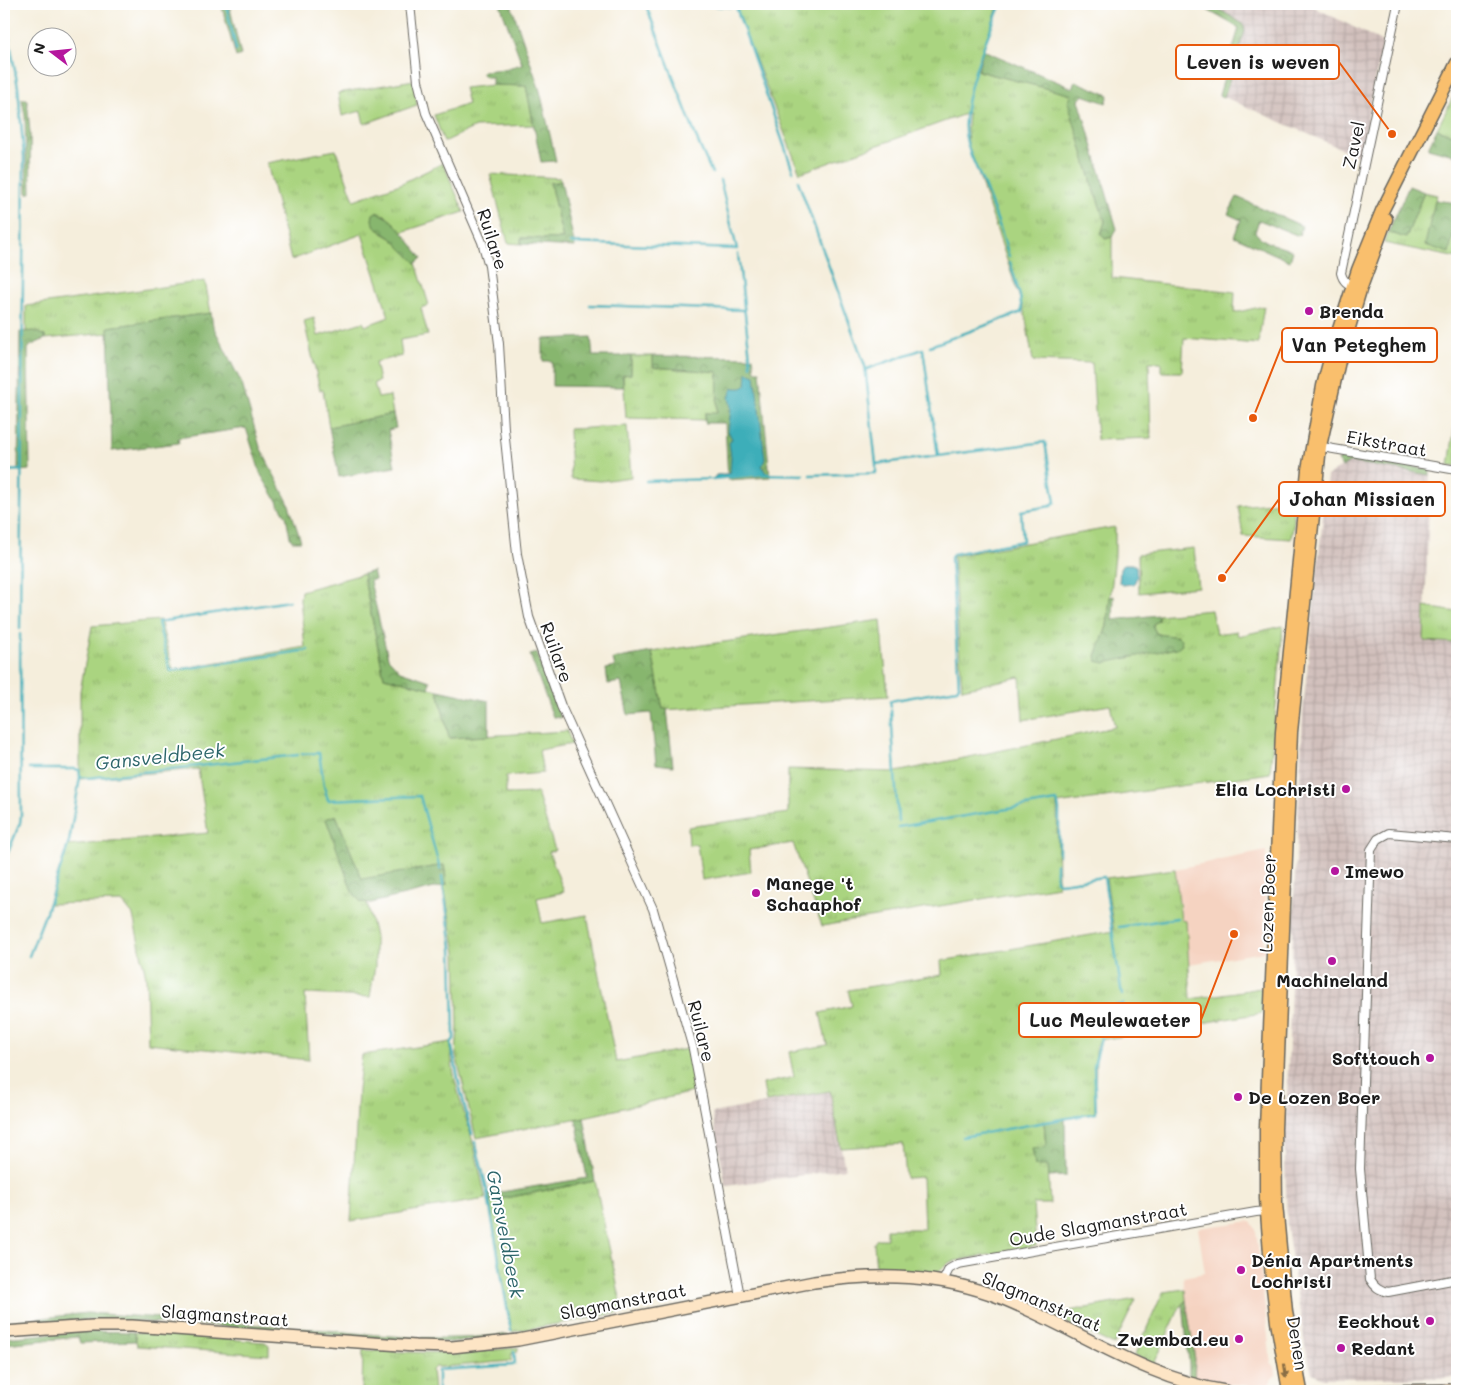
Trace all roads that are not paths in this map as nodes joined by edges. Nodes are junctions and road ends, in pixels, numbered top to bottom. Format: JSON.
{"nodes":[{"id":1,"x":410,"y":4,"type":"edge"},
{"id":2,"x":1398,"y":4,"type":"edge"},
{"id":3,"x":1457,"y":63,"type":"edge"},
{"id":4,"x":1344,"y":263,"type":"junction"},
{"id":5,"x":1362,"y":272,"type":"junction"},
{"id":6,"x":1356,"y":288,"type":"junction"},
{"id":7,"x":1316,"y":446,"type":"junction"},
{"id":8,"x":1457,"y":470,"type":"edge"},
{"id":9,"x":1457,"y":839,"type":"edge"},
{"id":10,"x":1267,"y":1212,"type":"junction"},
{"id":11,"x":1457,"y":1279,"type":"edge"},
{"id":12,"x":943,"y":1281,"type":"junction"},
{"id":13,"x":740,"y":1296,"type":"junction"},
{"id":14,"x":4,"y":1332,"type":"edge"},
{"id":15,"x":1457,"y":1390,"type":"edge"},
{"id":16,"x":1225,"y":1391,"type":"edge"},
{"id":17,"x":1289,"y":1391,"type":"edge"},
{"id":18,"x":1301,"y":1391,"type":"edge"},
{"id":19,"x":1371,"y":1391,"type":"edge"}],
"edges":[{"from":1,"to":13,"type":"street","name":"Ruilare"},
{"from":2,"to":4,"type":"street","name":"Zavel"},
{"from":3,"to":5,"type":"main road"},
{"from":4,"to":5,"type":"street"},
{"from":4,"to":6,"type":"street","name":"Zavel"},
{"from":5,"to":6,"type":"main road"},
{"from":6,"to":7,"type":"main road"},
{"from":7,"to":8,"type":"street","name":"Eikstraat"},
{"from":7,"to":10,"type":"main road","name":"Lozen Boer"},
{"from":7,"to":18,"type":"main road","name":"Lozen Boer"},
{"from":9,"to":11,"type":"street"},
{"from":10,"to":12,"type":"street","name":"Oude Slagmanstraat"},
{"from":10,"to":17,"type":"main road","name":"Denen","one_way":true},
{"from":12,"to":13,"type":"main road","name":"Slagmanstraat"},
{"from":12,"to":16,"type":"main road","name":"Slagmanstraat"},
{"from":13,"to":14,"type":"main road","name":"Slagmanstraat"},
{"from":15,"to":19,"type":"main road"}]}
